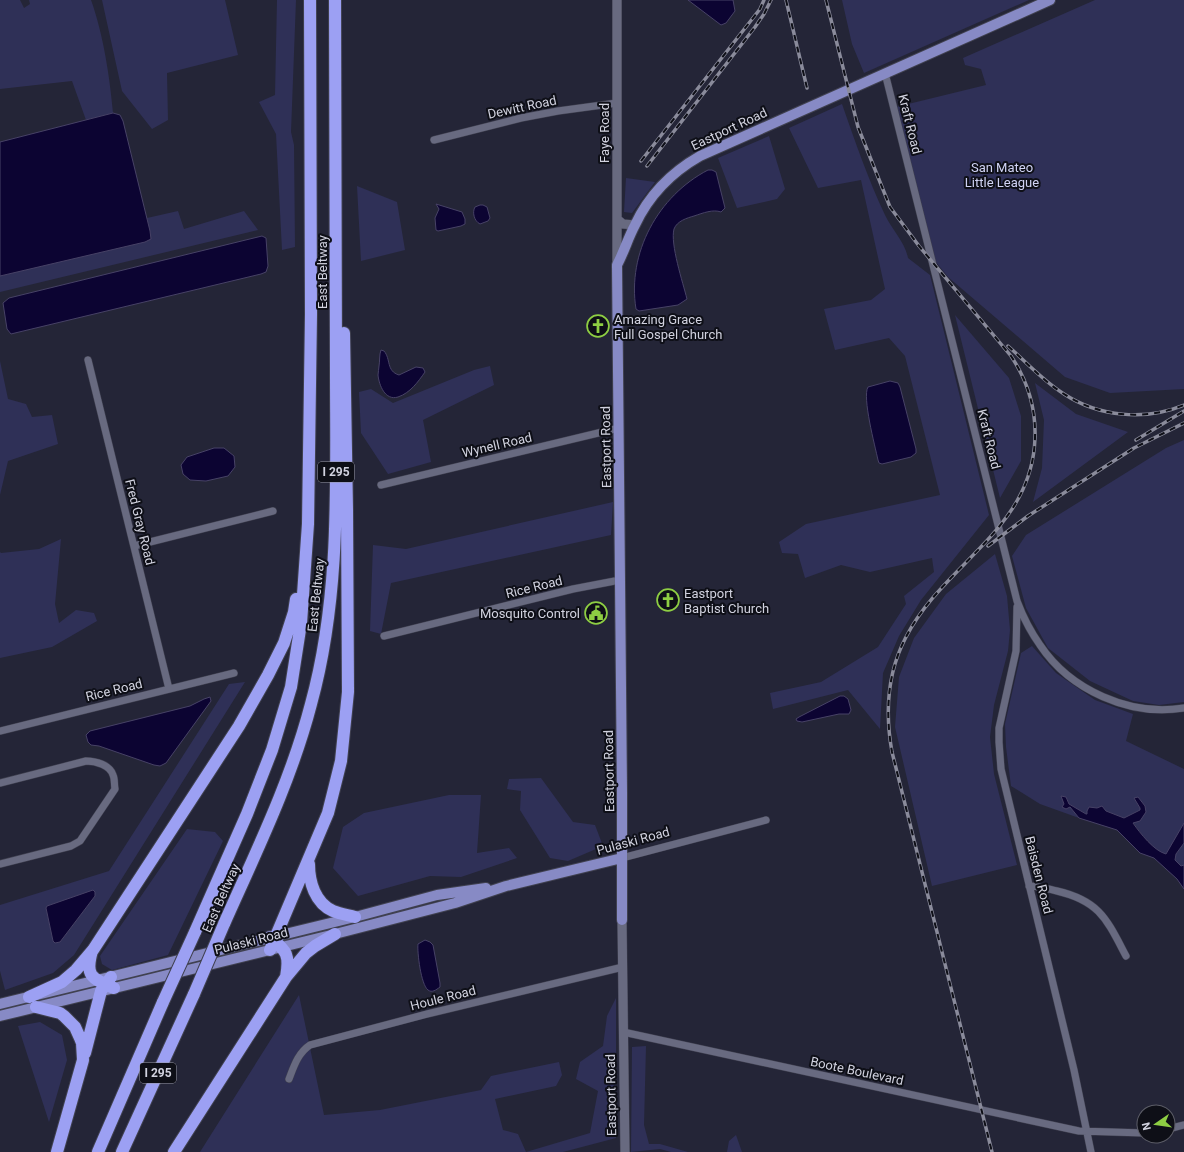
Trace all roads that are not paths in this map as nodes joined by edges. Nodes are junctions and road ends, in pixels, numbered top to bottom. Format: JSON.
{"nodes":[{"id":1,"x":310,"y":0,"type":"edge"},
{"id":2,"x":335,"y":0,"type":"edge"},
{"id":3,"x":617,"y":0,"type":"edge"},
{"id":4,"x":1050,"y":0,"type":"edge"},
{"id":5,"x":885,"y":73,"type":"junction"},
{"id":6,"x":617,"y":104,"type":"junction"},
{"id":7,"x":335,"y":118,"type":"junction"},
{"id":8,"x":434,"y":140,"type":"dead end"},
{"id":9,"x":617,"y":219,"type":"junction"},
{"id":10,"x":635,"y":225,"type":"junction"},
{"id":11,"x":617,"y":265,"type":"junction"},
{"id":12,"x":88,"y":360,"type":"dead end"},
{"id":13,"x":618,"y":428,"type":"junction"},
{"id":14,"x":380,"y":485,"type":"dead end"},
{"id":15,"x":273,"y":511,"type":"dead end"},
{"id":16,"x":308,"y":524,"type":"junction"},
{"id":17,"x":134,"y":546,"type":"junction"},
{"id":18,"x":620,"y":580,"type":"junction"},
{"id":19,"x":1017,"y":602,"type":"junction"},
{"id":20,"x":1029,"y":629,"type":"junction"},
{"id":21,"x":384,"y":636,"type":"dead end"},
{"id":22,"x":1018,"y":636,"type":"junction"},
{"id":23,"x":234,"y":673,"type":"dead end"},
{"id":24,"x":169,"y":689,"type":"junction"},
{"id":25,"x":1184,"y":708,"type":"edge"},
{"id":26,"x":0,"y":731,"type":"edge"},
{"id":27,"x":0,"y":783,"type":"edge"},
{"id":28,"x":766,"y":820,"type":"dead end"},
{"id":29,"x":622,"y":858,"type":"junction"},
{"id":30,"x":309,"y":860,"type":"junction"},
{"id":31,"x":0,"y":864,"type":"edge"},
{"id":32,"x":506,"y":886,"type":"junction"},
{"id":33,"x":1029,"y":886,"type":"junction"},
{"id":34,"x":355,"y":917,"type":"junction"},
{"id":35,"x":622,"y":920,"type":"joint"},
{"id":36,"x":335,"y":934,"type":"junction"},
{"id":37,"x":274,"y":942,"type":"junction"},
{"id":38,"x":93,"y":950,"type":"junction"},
{"id":39,"x":1126,"y":956,"type":"dead end"},
{"id":40,"x":623,"y":967,"type":"junction"},
{"id":41,"x":286,"y":977,"type":"junction"},
{"id":42,"x":105,"y":984,"type":"junction"},
{"id":43,"x":33,"y":1002,"type":"junction"},
{"id":44,"x":0,"y":1004,"type":"edge"},
{"id":45,"x":0,"y":1016,"type":"edge"},
{"id":46,"x":623,"y":1032,"type":"junction"},
{"id":47,"x":83,"y":1060,"type":"junction"},
{"id":48,"x":289,"y":1079,"type":"dead end"},
{"id":49,"x":1086,"y":1132,"type":"junction"},
{"id":50,"x":1136,"y":1133,"type":"edge"},
{"id":51,"x":57,"y":1152,"type":"edge"},
{"id":52,"x":98,"y":1152,"type":"edge"},
{"id":53,"x":122,"y":1152,"type":"edge"},
{"id":54,"x":174,"y":1152,"type":"edge"},
{"id":55,"x":625,"y":1152,"type":"edge"},
{"id":56,"x":1091,"y":1152,"type":"edge"}],
"edges":[{"from":1,"to":16,"type":"highway","name":"East Beltway","number":"I 295"},
{"from":2,"to":7,"type":"highway","name":"East Beltway","number":"I 295"},
{"from":3,"to":6,"type":"street","name":"Faye Road"},
{"from":4,"to":5,"type":"main road","name":"Eastport Road"},
{"from":5,"to":10,"type":"main road","name":"Eastport Road"},
{"from":5,"to":19,"type":"street","name":"Kraft Road"},
{"from":6,"to":8,"type":"street","name":"Dewitt Road"},
{"from":6,"to":9,"type":"street","name":"Faye Road"},
{"from":7,"to":30,"type":"highway"},
{"from":7,"to":53,"type":"highway","name":"East Beltway","number":"I 295","bridge":true},
{"from":9,"to":10,"type":"street"},
{"from":9,"to":11,"type":"street","name":"Faye Road"},
{"from":10,"to":11,"type":"main road","name":"Eastport Road"},
{"from":11,"to":13,"type":"main road","name":"Eastport Road"},
{"from":12,"to":17,"type":"street","name":"Fred Gray Road"},
{"from":13,"to":14,"type":"street","name":"Wynell Road"},
{"from":13,"to":18,"type":"main road","name":"Eastport Road"},
{"from":15,"to":17,"type":"street"},
{"from":16,"to":38,"type":"highway"},
{"from":16,"to":52,"type":"highway","name":"East Beltway","number":"I 295","bridge":true},
{"from":17,"to":24,"type":"street","name":"Fred Gray Road"},
{"from":18,"to":21,"type":"street","name":"Rice Road"},
{"from":18,"to":29,"type":"main road","name":"Eastport Road"},
{"from":19,"to":20,"type":"street","name":"Kraft Road"},
{"from":19,"to":22,"type":"street","name":"Baisden Road"},
{"from":20,"to":22,"type":"street"},
{"from":20,"to":25,"type":"street","name":"Kraft Road"},
{"from":22,"to":33,"type":"street","name":"Baisden Road"},
{"from":23,"to":24,"type":"street","name":"Rice Road"},
{"from":24,"to":26,"type":"street","name":"Rice Road"},
{"from":27,"to":31,"type":"street"},
{"from":28,"to":29,"type":"street","name":"Pulaski Road"},
{"from":29,"to":32,"type":"main road","name":"Pulaski Road"},
{"from":29,"to":35,"type":"main road","name":"Eastport Road"},
{"from":30,"to":34,"type":"highway"},
{"from":30,"to":37,"type":"highway"},
{"from":32,"to":34,"type":"main road","name":"Pulaski Road"},
{"from":32,"to":36,"type":"main road","name":"Pulaski Road"},
{"from":33,"to":39,"type":"street"},
{"from":33,"to":49,"type":"street","name":"Baisden Road"},
{"from":34,"to":37,"type":"main road","name":"Pulaski Road"},
{"from":35,"to":40,"type":"street","name":"Eastport Road"},
{"from":36,"to":37,"type":"main road","name":"Pulaski Road"},
{"from":36,"to":41,"type":"highway"},
{"from":37,"to":41,"type":"highway"},
{"from":37,"to":42,"type":"main road","name":"Pulaski Road"},
{"from":38,"to":42,"type":"highway"},
{"from":38,"to":43,"type":"highway"},
{"from":40,"to":46,"type":"street","name":"Eastport Road"},
{"from":40,"to":48,"type":"street","name":"Houle Road"},
{"from":41,"to":54,"type":"highway"},
{"from":42,"to":43,"type":"main road","name":"Pulaski Road"},
{"from":42,"to":47,"type":"highway"},
{"from":43,"to":44,"type":"main road","name":"Pulaski Road"},
{"from":43,"to":45,"type":"main road","name":"Pulaski Road"},
{"from":43,"to":47,"type":"highway"},
{"from":46,"to":49,"type":"street","name":"Boote Boulevard"},
{"from":46,"to":55,"type":"street","name":"Eastport Road"},
{"from":47,"to":51,"type":"highway"},
{"from":49,"to":50,"type":"street","name":"Boote Boulevard"},
{"from":49,"to":56,"type":"street","name":"Baisden Road"}]}
